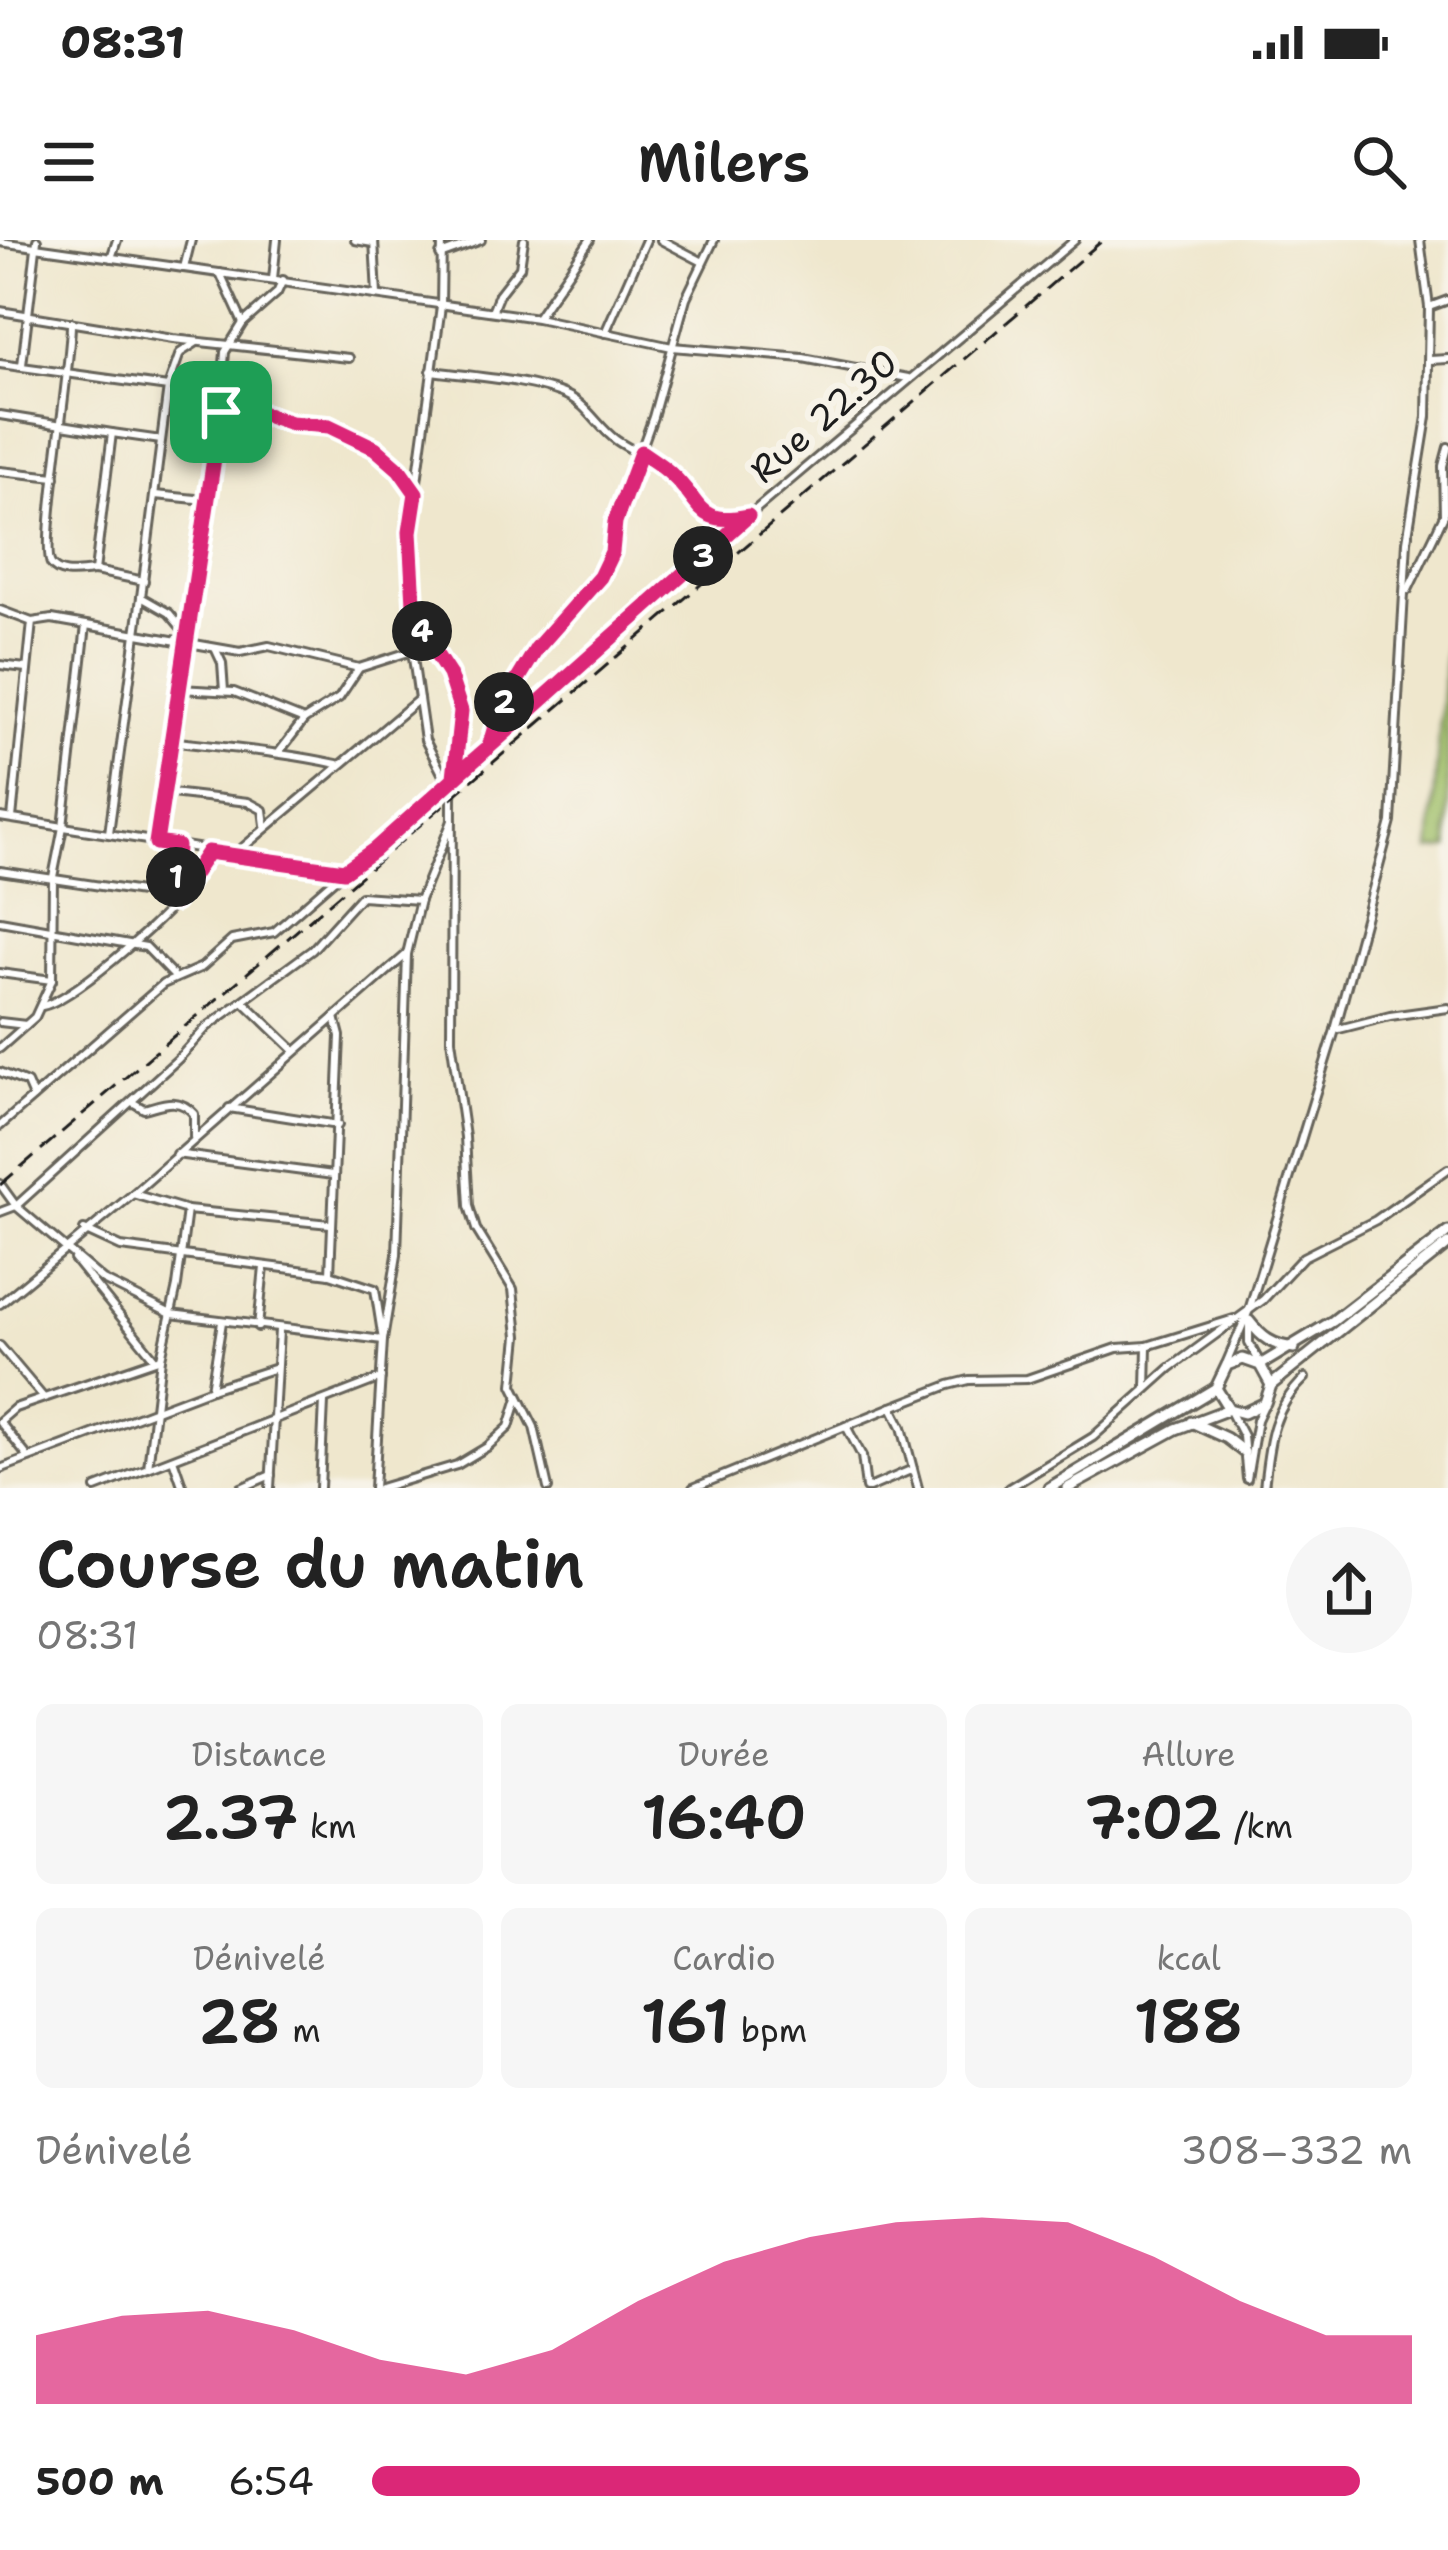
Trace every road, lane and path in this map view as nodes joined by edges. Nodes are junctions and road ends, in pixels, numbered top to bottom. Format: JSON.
{"nodes":[{"id":1,"x":117,"y":240,"type":"edge"},
{"id":2,"x":191,"y":240,"type":"edge"},
{"id":3,"x":277,"y":240,"type":"edge"},
{"id":4,"x":355,"y":240,"type":"edge"},
{"id":5,"x":442,"y":240,"type":"edge"},
{"id":6,"x":481,"y":240,"type":"edge"},
{"id":7,"x":524,"y":240,"type":"edge"},
{"id":8,"x":590,"y":240,"type":"edge"},
{"id":9,"x":646,"y":240,"type":"edge"},
{"id":10,"x":662,"y":240,"type":"edge"},
{"id":11,"x":714,"y":240,"type":"edge"},
{"id":12,"x":1076,"y":240,"type":"edge"},
{"id":13,"x":1420,"y":240,"type":"edge"},
{"id":14,"x":0,"y":242,"type":"edge"},
{"id":15,"x":37,"y":242,"type":"edge"},
{"id":16,"x":373,"y":242,"type":"edge"},
{"id":17,"x":440,"y":255,"type":"junction"},
{"id":18,"x":111,"y":258,"type":"junction"},
{"id":19,"x":701,"y":261,"type":"junction"},
{"id":20,"x":184,"y":268,"type":"junction"},
{"id":21,"x":220,"y":273,"type":"junction"},
{"id":22,"x":278,"y":280,"type":"junction"},
{"id":23,"x":377,"y":295,"type":"junction"},
{"id":24,"x":1448,"y":300,"type":"edge"},
{"id":25,"x":441,"y":306,"type":"junction"},
{"id":26,"x":1429,"y":307,"type":"junction"},
{"id":27,"x":0,"y":311,"type":"edge"},
{"id":28,"x":492,"y":313,"type":"junction"},
{"id":29,"x":27,"y":314,"type":"junction"},
{"id":30,"x":537,"y":318,"type":"junction"},
{"id":31,"x":71,"y":322,"type":"junction"},
{"id":32,"x":244,"y":323,"type":"junction"},
{"id":33,"x":605,"y":333,"type":"junction"},
{"id":34,"x":198,"y":341,"type":"junction"},
{"id":35,"x":228,"y":344,"type":"junction"},
{"id":36,"x":672,"y":346,"type":"junction"},
{"id":37,"x":349,"y":358,"type":"dead end"},
{"id":38,"x":1448,"y":359,"type":"edge"},
{"id":39,"x":1430,"y":360,"type":"junction"},
{"id":40,"x":0,"y":364,"type":"edge"},
{"id":41,"x":22,"y":365,"type":"junction"},
{"id":42,"x":69,"y":371,"type":"junction"},
{"id":43,"x":431,"y":371,"type":"junction"},
{"id":44,"x":908,"y":378,"type":"junction"},
{"id":45,"x":168,"y":387,"type":"junction"},
{"id":46,"x":221,"y":412,"type":"junction"},
{"id":47,"x":0,"y":415,"type":"edge"},
{"id":48,"x":63,"y":423,"type":"junction"},
{"id":49,"x":112,"y":433,"type":"junction"},
{"id":50,"x":161,"y":440,"type":"junction"},
{"id":51,"x":1448,"y":447,"type":"edge"},
{"id":52,"x":641,"y":452,"type":"junction"},
{"id":53,"x":0,"y":471,"type":"edge"},
{"id":54,"x":55,"y":477,"type":"junction"},
{"id":55,"x":416,"y":493,"type":"junction"},
{"id":56,"x":155,"y":494,"type":"junction"},
{"id":57,"x":207,"y":500,"type":"junction"},
{"id":58,"x":748,"y":516,"type":"junction"},
{"id":59,"x":94,"y":571,"type":"junction"},
{"id":60,"x":144,"y":581,"type":"junction"},
{"id":61,"x":1405,"y":596,"type":"junction"},
{"id":62,"x":141,"y":597,"type":"junction"},
{"id":63,"x":0,"y":610,"type":"edge"},
{"id":64,"x":32,"y":622,"type":"junction"},
{"id":65,"x":415,"y":622,"type":"junction"},
{"id":66,"x":86,"y":625,"type":"junction"},
{"id":67,"x":136,"y":635,"type":"junction"},
{"id":68,"x":186,"y":638,"type":"junction"},
{"id":69,"x":214,"y":647,"type":"junction"},
{"id":70,"x":412,"y":651,"type":"junction"},
{"id":71,"x":0,"y":665,"type":"edge"},
{"id":72,"x":359,"y":668,"type":"junction"},
{"id":73,"x":27,"y":669,"type":"junction"},
{"id":74,"x":179,"y":689,"type":"junction"},
{"id":75,"x":224,"y":691,"type":"junction"},
{"id":76,"x":419,"y":699,"type":"junction"},
{"id":77,"x":304,"y":720,"type":"junction"},
{"id":78,"x":170,"y":741,"type":"junction"},
{"id":79,"x":489,"y":747,"type":"junction"},
{"id":80,"x":280,"y":751,"type":"junction"},
{"id":81,"x":339,"y":764,"type":"junction"},
{"id":82,"x":451,"y":780,"type":"junction"},
{"id":83,"x":163,"y":792,"type":"junction"},
{"id":84,"x":263,"y":810,"type":"junction"},
{"id":85,"x":285,"y":810,"type":"junction"},
{"id":86,"x":0,"y":817,"type":"edge"},
{"id":87,"x":12,"y":818,"type":"junction"},
{"id":88,"x":452,"y":821,"type":"junction"},
{"id":89,"x":63,"y":827,"type":"junction"},
{"id":90,"x":264,"y":828,"type":"junction"},
{"id":91,"x":109,"y":833,"type":"junction"},
{"id":92,"x":156,"y":843,"type":"junction"},
{"id":93,"x":177,"y":846,"type":"junction"},
{"id":94,"x":208,"y":852,"type":"junction"},
{"id":95,"x":234,"y":855,"type":"junction"},
{"id":96,"x":0,"y":871,"type":"edge"},
{"id":97,"x":344,"y":871,"type":"junction"},
{"id":98,"x":53,"y":877,"type":"junction"},
{"id":99,"x":156,"y":896,"type":"junction"},
{"id":100,"x":420,"y":900,"type":"junction"},
{"id":101,"x":175,"y":902,"type":"junction"},
{"id":102,"x":0,"y":921,"type":"edge"},
{"id":103,"x":51,"y":927,"type":"junction"},
{"id":104,"x":126,"y":946,"type":"junction"},
{"id":105,"x":406,"y":954,"type":"junction"},
{"id":106,"x":0,"y":973,"type":"edge"},
{"id":107,"x":175,"y":977,"type":"junction"},
{"id":108,"x":52,"y":980,"type":"junction"},
{"id":109,"x":244,"y":1002,"type":"junction"},
{"id":110,"x":42,"y":1006,"type":"junction"},
{"id":111,"x":1448,"y":1008,"type":"edge"},
{"id":112,"x":335,"y":1017,"type":"junction"},
{"id":113,"x":0,"y":1022,"type":"edge"},
{"id":114,"x":26,"y":1025,"type":"junction"},
{"id":115,"x":1335,"y":1030,"type":"junction"},
{"id":116,"x":0,"y":1048,"type":"edge"},
{"id":117,"x":295,"y":1051,"type":"junction"},
{"id":118,"x":0,"y":1072,"type":"edge"},
{"id":119,"x":33,"y":1097,"type":"junction"},
{"id":120,"x":132,"y":1102,"type":"junction"},
{"id":121,"x":230,"y":1108,"type":"junction"},
{"id":122,"x":338,"y":1125,"type":"junction"},
{"id":123,"x":0,"y":1126,"type":"edge"},
{"id":124,"x":194,"y":1139,"type":"junction"},
{"id":125,"x":176,"y":1154,"type":"junction"},
{"id":126,"x":1448,"y":1169,"type":"edge"},
{"id":127,"x":335,"y":1175,"type":"junction"},
{"id":128,"x":0,"y":1184,"type":"edge"},
{"id":129,"x":133,"y":1194,"type":"junction"},
{"id":130,"x":16,"y":1206,"type":"junction"},
{"id":131,"x":187,"y":1210,"type":"junction"},
{"id":132,"x":0,"y":1212,"type":"edge"},
{"id":133,"x":332,"y":1224,"type":"junction"},
{"id":134,"x":84,"y":1230,"type":"junction"},
{"id":135,"x":1448,"y":1232,"type":"edge"},
{"id":136,"x":1448,"y":1244,"type":"edge"},
{"id":137,"x":64,"y":1247,"type":"junction"},
{"id":138,"x":181,"y":1257,"type":"junction"},
{"id":139,"x":263,"y":1267,"type":"junction"},
{"id":140,"x":330,"y":1274,"type":"junction"},
{"id":141,"x":0,"y":1304,"type":"edge"},
{"id":142,"x":170,"y":1314,"type":"junction"},
{"id":143,"x":1249,"y":1315,"type":"junction"},
{"id":144,"x":1237,"y":1318,"type":"junction"},
{"id":145,"x":222,"y":1322,"type":"junction"},
{"id":146,"x":258,"y":1327,"type":"junction"},
{"id":147,"x":279,"y":1330,"type":"junction"},
{"id":148,"x":383,"y":1340,"type":"junction"},
{"id":149,"x":0,"y":1346,"type":"edge"},
{"id":150,"x":1147,"y":1346,"type":"junction"},
{"id":151,"x":1294,"y":1348,"type":"junction"},
{"id":152,"x":158,"y":1358,"type":"junction"},
{"id":153,"x":1260,"y":1365,"type":"junction"},
{"id":154,"x":275,"y":1368,"type":"junction"},
{"id":155,"x":1223,"y":1369,"type":"junction"},
{"id":156,"x":381,"y":1378,"type":"junction"},
{"id":157,"x":1305,"y":1378,"type":"dead end"},
{"id":158,"x":1271,"y":1384,"type":"junction"},
{"id":159,"x":211,"y":1388,"type":"junction"},
{"id":160,"x":1216,"y":1388,"type":"junction"},
{"id":161,"x":1147,"y":1389,"type":"junction"},
{"id":162,"x":44,"y":1397,"type":"junction"},
{"id":163,"x":518,"y":1398,"type":"junction"},
{"id":164,"x":324,"y":1401,"type":"junction"},
{"id":165,"x":1265,"y":1403,"type":"junction"},
{"id":166,"x":892,"y":1407,"type":"junction"},
{"id":167,"x":157,"y":1409,"type":"junction"},
{"id":168,"x":1229,"y":1409,"type":"junction"},
{"id":169,"x":0,"y":1421,"type":"edge"},
{"id":170,"x":272,"y":1421,"type":"junction"},
{"id":171,"x":1191,"y":1422,"type":"junction"},
{"id":172,"x":846,"y":1426,"type":"junction"},
{"id":173,"x":1244,"y":1452,"type":"junction"},
{"id":174,"x":28,"y":1458,"type":"junction"},
{"id":175,"x":173,"y":1459,"type":"junction"},
{"id":176,"x":0,"y":1468,"type":"edge"},
{"id":177,"x":148,"y":1468,"type":"junction"},
{"id":178,"x":913,"y":1469,"type":"junction"},
{"id":179,"x":271,"y":1475,"type":"junction"},
{"id":180,"x":1246,"y":1484,"type":"edge"},
{"id":181,"x":106,"y":1486,"type":"edge"},
{"id":182,"x":547,"y":1486,"type":"edge"},
{"id":183,"x":96,"y":1488,"type":"edge"},
{"id":184,"x":183,"y":1488,"type":"edge"},
{"id":185,"x":241,"y":1488,"type":"edge"},
{"id":186,"x":270,"y":1488,"type":"edge"},
{"id":187,"x":320,"y":1488,"type":"edge"},
{"id":188,"x":377,"y":1488,"type":"edge"},
{"id":189,"x":535,"y":1488,"type":"edge"},
{"id":190,"x":693,"y":1488,"type":"edge"},
{"id":191,"x":868,"y":1488,"type":"edge"},
{"id":192,"x":917,"y":1488,"type":"edge"},
{"id":193,"x":1010,"y":1488,"type":"edge"},
{"id":194,"x":1048,"y":1488,"type":"edge"},
{"id":195,"x":1068,"y":1488,"type":"edge"},
{"id":196,"x":1264,"y":1488,"type":"edge"}],
"edges":[{"from":1,"to":18,"type":"street"},
{"from":2,"to":20,"type":"street"},
{"from":3,"to":22,"type":"street"},
{"from":4,"to":16,"type":"street"},
{"from":5,"to":17,"type":"street"},
{"from":6,"to":17,"type":"street"},
{"from":7,"to":28,"type":"street"},
{"from":8,"to":30,"type":"street"},
{"from":9,"to":33,"type":"street"},
{"from":10,"to":19,"type":"street"},
{"from":11,"to":19,"type":"street"},
{"from":12,"to":44,"type":"street","name":"Rue 22.30"},
{"from":13,"to":26,"type":"street"},
{"from":14,"to":15,"type":"street"},
{"from":15,"to":18,"type":"street"},
{"from":15,"to":29,"type":"street"},
{"from":16,"to":23,"type":"street"},
{"from":17,"to":25,"type":"street"},
{"from":18,"to":20,"type":"street"},
{"from":19,"to":36,"type":"street"},
{"from":20,"to":21,"type":"street"},
{"from":21,"to":22,"type":"street"},
{"from":21,"to":32,"type":"street"},
{"from":22,"to":23,"type":"street"},
{"from":22,"to":32,"type":"street"},
{"from":23,"to":25,"type":"street"},
{"from":24,"to":26,"type":"street"},
{"from":25,"to":28,"type":"street"},
{"from":25,"to":43,"type":"street"},
{"from":26,"to":39,"type":"street"},
{"from":27,"to":29,"type":"street"},
{"from":28,"to":30,"type":"street"},
{"from":29,"to":31,"type":"street"},
{"from":29,"to":41,"type":"street"},
{"from":30,"to":33,"type":"street"},
{"from":31,"to":34,"type":"street"},
{"from":31,"to":42,"type":"street"},
{"from":32,"to":35,"type":"street"},
{"from":33,"to":36,"type":"street"},
{"from":34,"to":35,"type":"street"},
{"from":34,"to":45,"type":"street"},
{"from":35,"to":37,"type":"street"},
{"from":35,"to":46,"type":"street"},
{"from":36,"to":44,"type":"street"},
{"from":36,"to":52,"type":"street"},
{"from":38,"to":39,"type":"street"},
{"from":39,"to":61,"type":"street"},
{"from":40,"to":41,"type":"street"},
{"from":41,"to":42,"type":"street"},
{"from":42,"to":45,"type":"street"},
{"from":42,"to":48,"type":"street"},
{"from":43,"to":52,"type":"street"},
{"from":43,"to":55,"type":"street"},
{"from":44,"to":58,"type":"street","name":"Rue 22.30"},
{"from":45,"to":50,"type":"street"},
{"from":46,"to":55,"type":"street"},
{"from":46,"to":57,"type":"street"},
{"from":47,"to":48,"type":"street"},
{"from":48,"to":49,"type":"street"},
{"from":48,"to":54,"type":"street"},
{"from":49,"to":50,"type":"street"},
{"from":49,"to":59,"type":"street"},
{"from":50,"to":56,"type":"street"},
{"from":51,"to":61,"type":"street"},
{"from":52,"to":58,"type":"street"},
{"from":52,"to":79,"type":"street"},
{"from":53,"to":54,"type":"street"},
{"from":54,"to":59,"type":"street"},
{"from":55,"to":65,"type":"street"},
{"from":56,"to":57,"type":"street"},
{"from":56,"to":60,"type":"street"},
{"from":57,"to":68,"type":"street"},
{"from":58,"to":79,"type":"street","name":"Rue 22.30"},
{"from":59,"to":60,"type":"street"},
{"from":60,"to":62,"type":"street"},
{"from":61,"to":115,"type":"street"},
{"from":62,"to":67,"type":"street"},
{"from":62,"to":68,"type":"street"},
{"from":63,"to":64,"type":"street"},
{"from":64,"to":66,"type":"street"},
{"from":64,"to":73,"type":"street"},
{"from":65,"to":70,"type":"street"},
{"from":65,"to":82,"type":"street"},
{"from":66,"to":67,"type":"street"},
{"from":66,"to":89,"type":"street"},
{"from":67,"to":68,"type":"street"},
{"from":67,"to":91,"type":"street"},
{"from":68,"to":69,"type":"street"},
{"from":68,"to":74,"type":"street"},
{"from":69,"to":72,"type":"street"},
{"from":69,"to":75,"type":"street"},
{"from":70,"to":72,"type":"street"},
{"from":70,"to":76,"type":"street"},
{"from":71,"to":73,"type":"street"},
{"from":72,"to":77,"type":"street"},
{"from":73,"to":87,"type":"street"},
{"from":74,"to":75,"type":"street"},
{"from":74,"to":78,"type":"street"},
{"from":75,"to":77,"type":"street"},
{"from":76,"to":81,"type":"street"},
{"from":76,"to":82,"type":"street"},
{"from":77,"to":80,"type":"street"},
{"from":78,"to":80,"type":"street"},
{"from":78,"to":83,"type":"street"},
{"from":79,"to":82,"type":"street","name":"Rue 22.30"},
{"from":80,"to":81,"type":"street"},
{"from":81,"to":85,"type":"street"},
{"from":82,"to":88,"type":"street"},
{"from":82,"to":97,"type":"street","name":"Rue 22.30"},
{"from":83,"to":84,"type":"street"},
{"from":83,"to":92,"type":"street"},
{"from":84,"to":85,"type":"street"},
{"from":84,"to":90,"type":"street"},
{"from":85,"to":90,"type":"street"},
{"from":86,"to":87,"type":"street"},
{"from":87,"to":89,"type":"street"},
{"from":88,"to":100,"type":"street"},
{"from":88,"to":163,"type":"street"},
{"from":89,"to":91,"type":"street"},
{"from":89,"to":98,"type":"street"},
{"from":90,"to":95,"type":"street"},
{"from":91,"to":92,"type":"street"},
{"from":92,"to":93,"type":"street"},
{"from":93,"to":94,"type":"street"},
{"from":93,"to":99,"type":"street"},
{"from":94,"to":95,"type":"street"},
{"from":94,"to":101,"type":"street"},
{"from":95,"to":97,"type":"street"},
{"from":96,"to":98,"type":"street"},
{"from":97,"to":107,"type":"street","name":"Rue 22.30"},
{"from":98,"to":99,"type":"street"},
{"from":98,"to":103,"type":"street"},
{"from":99,"to":101,"type":"street"},
{"from":100,"to":105,"type":"street"},
{"from":100,"to":109,"type":"street"},
{"from":101,"to":104,"type":"street"},
{"from":102,"to":103,"type":"street"},
{"from":103,"to":104,"type":"street"},
{"from":103,"to":108,"type":"street"},
{"from":104,"to":107,"type":"street"},
{"from":104,"to":110,"type":"street"},
{"from":105,"to":112,"type":"street"},
{"from":105,"to":148,"type":"street"},
{"from":106,"to":108,"type":"street"},
{"from":107,"to":119,"type":"street","name":"Rue 22.30"},
{"from":108,"to":110,"type":"street"},
{"from":109,"to":117,"type":"street"},
{"from":109,"to":120,"type":"street"},
{"from":110,"to":114,"type":"street"},
{"from":111,"to":115,"type":"street"},
{"from":112,"to":117,"type":"street"},
{"from":112,"to":122,"type":"street"},
{"from":113,"to":114,"type":"street"},
{"from":114,"to":116,"type":"street"},
{"from":115,"to":143,"type":"street"},
{"from":117,"to":121,"type":"street"},
{"from":118,"to":119,"type":"street"},
{"from":119,"to":123,"type":"street","name":"Rue 22.30"},
{"from":120,"to":124,"type":"street"},
{"from":120,"to":130,"type":"street"},
{"from":121,"to":122,"type":"street"},
{"from":121,"to":124,"type":"street"},
{"from":122,"to":127,"type":"street"},
{"from":124,"to":125,"type":"street"},
{"from":125,"to":127,"type":"street"},
{"from":125,"to":129,"type":"street"},
{"from":126,"to":143,"type":"street"},
{"from":127,"to":133,"type":"street"},
{"from":128,"to":130,"type":"street"},
{"from":129,"to":131,"type":"street"},
{"from":129,"to":134,"type":"street"},
{"from":130,"to":132,"type":"street"},
{"from":130,"to":137,"type":"street"},
{"from":131,"to":133,"type":"street"},
{"from":131,"to":138,"type":"street"},
{"from":133,"to":140,"type":"street"},
{"from":134,"to":137,"type":"street"},
{"from":134,"to":138,"type":"street"},
{"from":135,"to":151,"type":"main road"},
{"from":136,"to":158,"type":"main road"},
{"from":137,"to":141,"type":"street"},
{"from":137,"to":142,"type":"street"},
{"from":137,"to":152,"type":"street"},
{"from":138,"to":139,"type":"street"},
{"from":138,"to":142,"type":"street"},
{"from":139,"to":140,"type":"street"},
{"from":139,"to":146,"type":"street"},
{"from":140,"to":148,"type":"street"},
{"from":142,"to":145,"type":"street"},
{"from":142,"to":152,"type":"street"},
{"from":143,"to":144,"type":"street"},
{"from":143,"to":151,"type":"main road"},
{"from":143,"to":153,"type":"street"},
{"from":143,"to":155,"type":"street"},
{"from":144,"to":150,"type":"street"},
{"from":144,"to":161,"type":"street"},
{"from":145,"to":146,"type":"street"},
{"from":145,"to":159,"type":"street"},
{"from":146,"to":147,"type":"street"},
{"from":147,"to":148,"type":"street"},
{"from":147,"to":154,"type":"street"},
{"from":148,"to":156,"type":"street"},
{"from":149,"to":162,"type":"street"},
{"from":150,"to":161,"type":"street"},
{"from":150,"to":166,"type":"street"},
{"from":151,"to":153,"type":"main road"},
{"from":152,"to":162,"type":"street"},
{"from":152,"to":167,"type":"street"},
{"from":153,"to":155,"type":"main road"},
{"from":153,"to":158,"type":"main road"},
{"from":154,"to":159,"type":"street"},
{"from":154,"to":170,"type":"street"},
{"from":155,"to":160,"type":"main road"},
{"from":156,"to":164,"type":"street"},
{"from":156,"to":188,"type":"street"},
{"from":157,"to":196,"type":"street"},
{"from":158,"to":165,"type":"main road"},
{"from":159,"to":167,"type":"street"},
{"from":160,"to":168,"type":"main road"},
{"from":160,"to":194,"type":"main road"},
{"from":161,"to":193,"type":"street"},
{"from":162,"to":169,"type":"street"},
{"from":163,"to":182,"type":"street"},
{"from":163,"to":188,"type":"street"},
{"from":164,"to":170,"type":"street"},
{"from":164,"to":187,"type":"street"},
{"from":165,"to":168,"type":"main road"},
{"from":165,"to":180,"type":"street"},
{"from":166,"to":172,"type":"street"},
{"from":166,"to":178,"type":"street"},
{"from":167,"to":174,"type":"street"},
{"from":167,"to":177,"type":"street"},
{"from":168,"to":171,"type":"main road"},
{"from":168,"to":173,"type":"street"},
{"from":169,"to":174,"type":"street"},
{"from":170,"to":175,"type":"street"},
{"from":170,"to":179,"type":"street"},
{"from":171,"to":173,"type":"main road"},
{"from":171,"to":195,"type":"main road"},
{"from":172,"to":190,"type":"street"},
{"from":172,"to":191,"type":"street"},
{"from":173,"to":180,"type":"street"},
{"from":174,"to":176,"type":"street"},
{"from":175,"to":177,"type":"street"},
{"from":175,"to":184,"type":"street"},
{"from":177,"to":181,"type":"street"},
{"from":178,"to":191,"type":"street"},
{"from":178,"to":192,"type":"street"},
{"from":179,"to":185,"type":"street"},
{"from":179,"to":186,"type":"street"},
{"from":181,"to":183,"type":"street"},
{"from":182,"to":189,"type":"street"}]}
